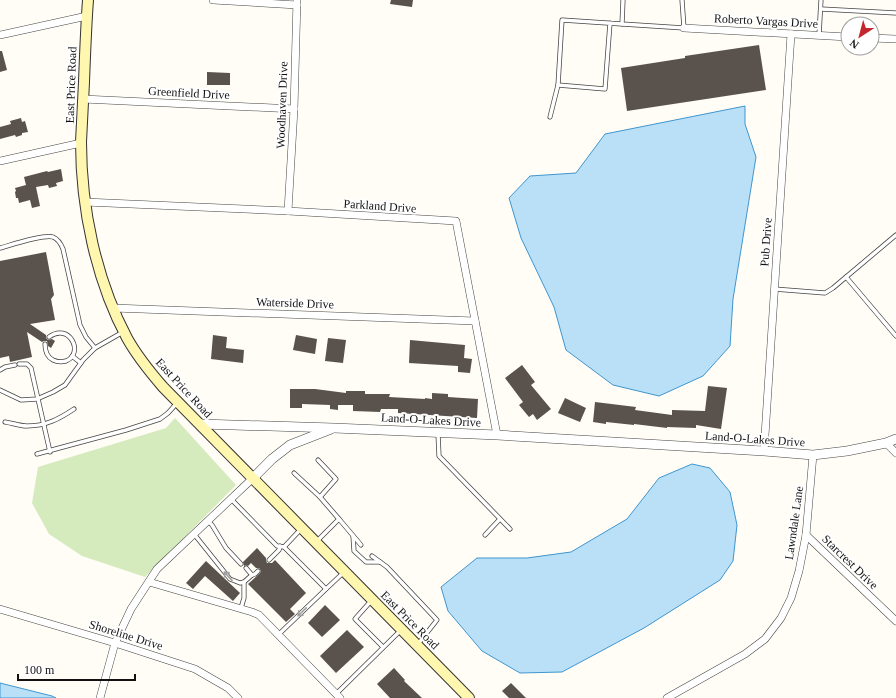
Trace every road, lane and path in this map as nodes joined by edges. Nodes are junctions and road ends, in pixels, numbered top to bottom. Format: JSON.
{"nodes":[{"id":1,"x":88,"y":0,"type":"edge"},
{"id":2,"x":213,"y":0,"type":"edge"},
{"id":3,"x":623,"y":0,"type":"edge"},
{"id":4,"x":682,"y":0,"type":"edge"},
{"id":5,"x":821,"y":0,"type":"edge"},
{"id":6,"x":297,"y":2,"type":"edge"},
{"id":7,"x":821,"y":9,"type":"junction"},
{"id":8,"x":896,"y":13,"type":"edge"},
{"id":9,"x":86,"y":16,"type":"junction"},
{"id":10,"x":610,"y":23,"type":"junction"},
{"id":11,"x":622,"y":24,"type":"junction"},
{"id":12,"x":684,"y":28,"type":"junction"},
{"id":13,"x":790,"y":34,"type":"junction"},
{"id":14,"x":0,"y":35,"type":"edge"},
{"id":15,"x":819,"y":35,"type":"junction"},
{"id":16,"x":840,"y":36,"type":"edge"},
{"id":17,"x":880,"y":38,"type":"edge"},
{"id":18,"x":896,"y":39,"type":"edge"},
{"id":19,"x":558,"y":85,"type":"junction"},
{"id":20,"x":83,"y":99,"type":"junction"},
{"id":21,"x":294,"y":109,"type":"junction"},
{"id":22,"x":550,"y":117,"type":"dead end"},
{"id":23,"x":81,"y":143,"type":"junction"},
{"id":24,"x":0,"y":161,"type":"edge"},
{"id":25,"x":85,"y":202,"type":"junction"},
{"id":26,"x":288,"y":211,"type":"junction"},
{"id":27,"x":896,"y":235,"type":"edge"},
{"id":28,"x":0,"y":248,"type":"edge"},
{"id":29,"x":846,"y":277,"type":"junction"},
{"id":30,"x":774,"y":289,"type":"junction"},
{"id":31,"x":113,"y":308,"type":"junction"},
{"id":32,"x":475,"y":321,"type":"junction"},
{"id":33,"x":124,"y":332,"type":"junction"},
{"id":34,"x":896,"y":336,"type":"edge"},
{"id":35,"x":49,"y":337,"type":"dead end"},
{"id":36,"x":46,"y":344,"type":"dead end"},
{"id":37,"x":95,"y":348,"type":"junction"},
{"id":38,"x":72,"y":356,"type":"junction"},
{"id":39,"x":81,"y":363,"type":"junction"},
{"id":40,"x":0,"y":370,"type":"edge"},
{"id":41,"x":0,"y":390,"type":"edge"},
{"id":42,"x":38,"y":399,"type":"junction"},
{"id":43,"x":178,"y":402,"type":"junction"},
{"id":44,"x":74,"y":409,"type":"dead end"},
{"id":45,"x":5,"y":422,"type":"dead end"},
{"id":46,"x":201,"y":424,"type":"junction"},
{"id":47,"x":43,"y":425,"type":"junction"},
{"id":48,"x":334,"y":428,"type":"junction"},
{"id":49,"x":438,"y":433,"type":"junction"},
{"id":50,"x":497,"y":435,"type":"junction"},
{"id":51,"x":896,"y":440,"type":"edge"},
{"id":52,"x":886,"y":443,"type":"junction"},
{"id":53,"x":764,"y":450,"type":"junction"},
{"id":54,"x":50,"y":452,"type":"junction"},
{"id":55,"x":896,"y":453,"type":"edge"},
{"id":56,"x":38,"y":454,"type":"dead end"},
{"id":57,"x":813,"y":455,"type":"junction"},
{"id":58,"x":318,"y":460,"type":"dead end"},
{"id":59,"x":294,"y":473,"type":"dead end"},
{"id":60,"x":253,"y":478,"type":"junction"},
{"id":61,"x":320,"y":497,"type":"junction"},
{"id":62,"x":231,"y":499,"type":"junction"},
{"id":63,"x":339,"y":519,"type":"junction"},
{"id":64,"x":500,"y":519,"type":"junction"},
{"id":65,"x":208,"y":521,"type":"junction"},
{"id":66,"x":302,"y":528,"type":"junction"},
{"id":67,"x":510,"y":530,"type":"dead end"},
{"id":68,"x":194,"y":534,"type":"junction"},
{"id":69,"x":485,"y":535,"type":"dead end"},
{"id":70,"x":806,"y":535,"type":"junction"},
{"id":71,"x":353,"y":536,"type":"junction"},
{"id":72,"x":315,"y":542,"type":"junction"},
{"id":73,"x":361,"y":545,"type":"dead end"},
{"id":74,"x":282,"y":546,"type":"junction"},
{"id":75,"x":372,"y":556,"type":"dead end"},
{"id":76,"x":269,"y":560,"type":"dead end"},
{"id":77,"x":380,"y":562,"type":"junction"},
{"id":78,"x":241,"y":564,"type":"dead end"},
{"id":79,"x":246,"y":568,"type":"dead end"},
{"id":80,"x":258,"y":570,"type":"dead end"},
{"id":81,"x":344,"y":571,"type":"junction"},
{"id":82,"x":252,"y":574,"type":"junction"},
{"id":83,"x":149,"y":582,"type":"junction"},
{"id":84,"x":244,"y":582,"type":"junction"},
{"id":85,"x":326,"y":589,"type":"junction"},
{"id":86,"x":372,"y":600,"type":"junction"},
{"id":87,"x":241,"y":608,"type":"junction"},
{"id":88,"x":0,"y":609,"type":"edge"},
{"id":89,"x":896,"y":621,"type":"edge"},
{"id":90,"x":401,"y":629,"type":"junction"},
{"id":91,"x":278,"y":635,"type":"junction"},
{"id":92,"x":116,"y":643,"type":"junction"},
{"id":93,"x":417,"y":645,"type":"junction"},
{"id":94,"x":383,"y":647,"type":"junction"},
{"id":95,"x":338,"y":696,"type":"edge"},
{"id":96,"x":100,"y":698,"type":"edge"},
{"id":97,"x":238,"y":698,"type":"edge"},
{"id":98,"x":469,"y":698,"type":"edge"},
{"id":99,"x":667,"y":698,"type":"edge"}],
"edges":[{"from":1,"to":9,"type":"main road","name":"East Price Road"},
{"from":2,"to":6,"type":"street"},
{"from":3,"to":11,"type":"lane"},
{"from":4,"to":12,"type":"lane"},
{"from":5,"to":7,"type":"lane"},
{"from":6,"to":21,"type":"street","name":"Woodhaven Drive"},
{"from":7,"to":8,"type":"lane"},
{"from":7,"to":15,"type":"lane"},
{"from":9,"to":14,"type":"street"},
{"from":9,"to":20,"type":"main road","name":"East Price Road"},
{"from":10,"to":11,"type":"lane"},
{"from":10,"to":19,"type":"lane"},
{"from":10,"to":19,"type":"lane"},
{"from":11,"to":12,"type":"lane"},
{"from":12,"to":13,"type":"street","name":"Roberto Vargas Drive"},
{"from":13,"to":15,"type":"street","name":"Roberto Vargas Drive"},
{"from":13,"to":30,"type":"street","name":"Pub Drive"},
{"from":15,"to":16,"type":"street","name":"Roberto Vargas Drive"},
{"from":17,"to":18,"type":"street"},
{"from":19,"to":22,"type":"lane"},
{"from":20,"to":21,"type":"street","name":"Greenfield Drive"},
{"from":20,"to":23,"type":"main road","name":"East Price Road"},
{"from":21,"to":26,"type":"street","name":"Woodhaven Drive"},
{"from":23,"to":24,"type":"street"},
{"from":23,"to":25,"type":"main road","name":"East Price Road"},
{"from":25,"to":26,"type":"street","name":"Parkland Drive"},
{"from":25,"to":31,"type":"main road","name":"East Price Road"},
{"from":26,"to":32,"type":"street","name":"Parkland Drive"},
{"from":27,"to":29,"type":"lane"},
{"from":28,"to":37,"type":"lane"},
{"from":29,"to":30,"type":"lane"},
{"from":29,"to":34,"type":"lane"},
{"from":30,"to":53,"type":"street","name":"Pub Drive"},
{"from":31,"to":32,"type":"street","name":"Waterside Drive"},
{"from":31,"to":33,"type":"main road","name":"East Price Road"},
{"from":32,"to":50,"type":"street","name":"Parkland Drive"},
{"from":33,"to":37,"type":"lane"},
{"from":33,"to":43,"type":"main road","name":"East Price Road"},
{"from":35,"to":38,"type":"lane"},
{"from":36,"to":38,"type":"lane"},
{"from":37,"to":39,"type":"lane"},
{"from":38,"to":39,"type":"lane"},
{"from":39,"to":42,"type":"lane"},
{"from":40,"to":42,"type":"lane"},
{"from":41,"to":42,"type":"lane"},
{"from":42,"to":47,"type":"lane"},
{"from":43,"to":46,"type":"main road","name":"East Price Road"},
{"from":43,"to":54,"type":"lane"},
{"from":44,"to":47,"type":"lane"},
{"from":45,"to":47,"type":"lane"},
{"from":46,"to":48,"type":"street"},
{"from":46,"to":60,"type":"main road","name":"East Price Road"},
{"from":47,"to":54,"type":"lane"},
{"from":48,"to":49,"type":"street","name":"Land-O-Lakes Drive"},
{"from":48,"to":60,"type":"street","name":"Land-O-Lakes Drive"},
{"from":49,"to":50,"type":"street","name":"Land-O-Lakes Drive"},
{"from":49,"to":64,"type":"lane"},
{"from":50,"to":53,"type":"street","name":"Land-O-Lakes Drive"},
{"from":51,"to":52,"type":"street","name":"Land-O-Lakes Drive"},
{"from":52,"to":55,"type":"street"},
{"from":52,"to":57,"type":"street","name":"Land-O-Lakes Drive"},
{"from":53,"to":57,"type":"street","name":"Land-O-Lakes Drive"},
{"from":54,"to":56,"type":"lane"},
{"from":57,"to":70,"type":"street","name":"Lawndale Lane"},
{"from":58,"to":61,"type":"lane"},
{"from":59,"to":61,"type":"lane"},
{"from":60,"to":62,"type":"street","name":"Land-O-Lakes Drive"},
{"from":60,"to":66,"type":"main road","name":"East Price Road"},
{"from":61,"to":63,"type":"lane"},
{"from":62,"to":65,"type":"street","name":"Land-O-Lakes Drive"},
{"from":62,"to":74,"type":"lane"},
{"from":63,"to":71,"type":"lane"},
{"from":63,"to":72,"type":"lane"},
{"from":64,"to":67,"type":"lane"},
{"from":64,"to":69,"type":"lane"},
{"from":65,"to":68,"type":"street","name":"Land-O-Lakes Drive"},
{"from":65,"to":78,"type":"lane"},
{"from":66,"to":72,"type":"main road","name":"East Price Road"},
{"from":66,"to":74,"type":"lane"},
{"from":68,"to":83,"type":"street","name":"Land-O-Lakes Drive"},
{"from":84,"to":68,"type":"lane","one_way":true},
{"from":70,"to":89,"type":"street","name":"Starcrest Drive"},
{"from":70,"to":99,"type":"street","name":"Lawndale Lane"},
{"from":71,"to":73,"type":"lane"},
{"from":71,"to":77,"type":"lane"},
{"from":72,"to":81,"type":"main road","name":"East Price Road"},
{"from":74,"to":76,"type":"lane"},
{"from":74,"to":85,"type":"lane"},
{"from":75,"to":77,"type":"lane"},
{"from":77,"to":93,"type":"lane"},
{"from":79,"to":82,"type":"lane"},
{"from":80,"to":82,"type":"lane"},
{"from":81,"to":85,"type":"lane"},
{"from":81,"to":86,"type":"main road","name":"East Price Road"},
{"from":82,"to":84,"type":"lane"},
{"from":83,"to":87,"type":"street"},
{"from":83,"to":92,"type":"street","name":"Land-O-Lakes Drive"},
{"from":84,"to":87,"type":"lane"},
{"from":85,"to":91,"type":"lane","one_way":true},
{"from":86,"to":90,"type":"main road","name":"East Price Road"},
{"from":86,"to":94,"type":"lane"},
{"from":87,"to":91,"type":"street"},
{"from":88,"to":92,"type":"street","name":"Shoreline Drive"},
{"from":90,"to":93,"type":"main road","name":"East Price Road"},
{"from":90,"to":94,"type":"lane"},
{"from":91,"to":95,"type":"street"},
{"from":92,"to":96,"type":"street","name":"Land-O-Lakes Drive"},
{"from":92,"to":97,"type":"street","name":"Shoreline Drive"},
{"from":93,"to":98,"type":"main road","name":"East Price Road"},
{"from":94,"to":95,"type":"lane"}]}
